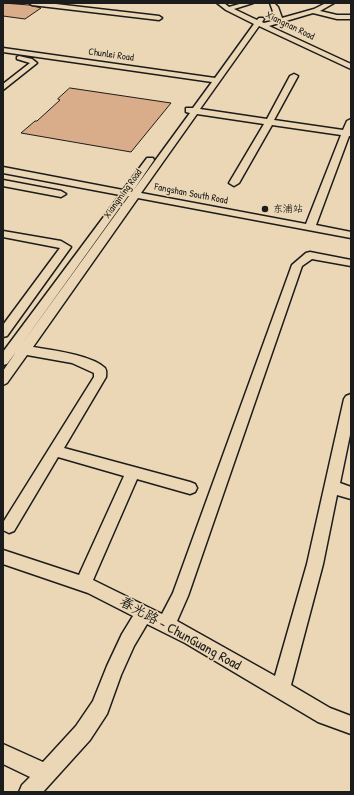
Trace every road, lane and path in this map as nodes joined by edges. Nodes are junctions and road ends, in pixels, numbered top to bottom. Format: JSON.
{"nodes":[{"id":1,"x":32,"y":3,"type":"edge"},
{"id":2,"x":72,"y":3,"type":"edge"},
{"id":3,"x":220,"y":3,"type":"edge"},
{"id":4,"x":249,"y":3,"type":"edge"},
{"id":5,"x":272,"y":3,"type":"edge"},
{"id":6,"x":331,"y":3,"type":"edge"},
{"id":7,"x":231,"y":6,"type":"edge"},
{"id":8,"x":66,"y":7,"type":"junction"},
{"id":9,"x":266,"y":7,"type":"dead end"},
{"id":10,"x":314,"y":11,"type":"junction"},
{"id":11,"x":337,"y":17,"type":"junction"},
{"id":12,"x":351,"y":17,"type":"edge"},
{"id":13,"x":159,"y":18,"type":"dead end"},
{"id":14,"x":260,"y":21,"type":"junction"},
{"id":15,"x":279,"y":21,"type":"junction"},
{"id":16,"x":351,"y":22,"type":"edge"},
{"id":17,"x":3,"y":50,"type":"edge"},
{"id":18,"x":3,"y":56,"type":"edge"},
{"id":19,"x":347,"y":61,"type":"edge"},
{"id":20,"x":351,"y":67,"type":"edge"},
{"id":21,"x":294,"y":76,"type":"dead end"},
{"id":22,"x":16,"y":77,"type":"junction"},
{"id":23,"x":28,"y":79,"type":"dead end"},
{"id":24,"x":212,"y":79,"type":"junction"},
{"id":25,"x":3,"y":88,"type":"edge"},
{"id":26,"x":190,"y":110,"type":"junction"},
{"id":27,"x":270,"y":121,"type":"junction"},
{"id":28,"x":351,"y":121,"type":"edge"},
{"id":29,"x":349,"y":134,"type":"edge"},
{"id":30,"x":3,"y":166,"type":"edge"},
{"id":31,"x":3,"y":170,"type":"edge"},
{"id":32,"x":3,"y":182,"type":"edge"},
{"id":33,"x":234,"y":183,"type":"dead end"},
{"id":34,"x":133,"y":191,"type":"junction"},
{"id":35,"x":61,"y":194,"type":"dead end"},
{"id":36,"x":312,"y":224,"type":"junction"},
{"id":37,"x":351,"y":228,"type":"edge"},
{"id":38,"x":3,"y":234,"type":"edge"},
{"id":39,"x":351,"y":235,"type":"edge"},
{"id":40,"x":351,"y":263,"type":"edge"},
{"id":41,"x":5,"y":328,"type":"edge"},
{"id":42,"x":19,"y":349,"type":"junction"},
{"id":43,"x":3,"y":361,"type":"edge"},
{"id":44,"x":3,"y":380,"type":"edge"},
{"id":45,"x":351,"y":399,"type":"edge"},
{"id":46,"x":55,"y":451,"type":"junction"},
{"id":47,"x":133,"y":472,"type":"junction"},
{"id":48,"x":332,"y":487,"type":"junction"},
{"id":49,"x":190,"y":488,"type":"dead end"},
{"id":50,"x":351,"y":492,"type":"edge"},
{"id":51,"x":9,"y":526,"type":"dead end"},
{"id":52,"x":3,"y":557,"type":"edge"},
{"id":53,"x":83,"y":584,"type":"junction"},
{"id":54,"x":144,"y":613,"type":"junction"},
{"id":55,"x":166,"y":624,"type":"junction"},
{"id":56,"x":280,"y":690,"type":"junction"},
{"id":57,"x":351,"y":724,"type":"edge"},
{"id":58,"x":3,"y":754,"type":"edge"},
{"id":59,"x":46,"y":774,"type":"junction"},
{"id":60,"x":29,"y":792,"type":"edge"}],
"edges":[{"from":1,"to":8,"type":"street"},
{"from":2,"to":8,"type":"street"},
{"from":3,"to":7,"type":"street","name":"Xiangnan Road"},
{"from":4,"to":7,"type":"street"},
{"from":5,"to":9,"type":"street"},
{"from":5,"to":15,"type":"street"},
{"from":6,"to":10,"type":"street"},
{"from":7,"to":14,"type":"street","name":"Xiangnan Road"},
{"from":8,"to":13,"type":"street"},
{"from":10,"to":11,"type":"street"},
{"from":10,"to":15,"type":"street"},
{"from":11,"to":12,"type":"street"},
{"from":11,"to":16,"type":"street"},
{"from":14,"to":15,"type":"street"},
{"from":14,"to":19,"type":"street","name":"Xiangnan Road"},
{"from":14,"to":24,"type":"street","name":"Xiangming Road"},
{"from":17,"to":24,"type":"street","name":"Chunlei Road"},
{"from":18,"to":22,"type":"street"},
{"from":19,"to":20,"type":"street","name":"Xiangnan Road"},
{"from":21,"to":27,"type":"street"},
{"from":22,"to":23,"type":"street"},
{"from":22,"to":25,"type":"street"},
{"from":24,"to":26,"type":"street","name":"Xiangming Road"},
{"from":26,"to":27,"type":"street"},
{"from":26,"to":34,"type":"street","name":"Xiangming Road"},
{"from":27,"to":29,"type":"street"},
{"from":27,"to":33,"type":"street"},
{"from":28,"to":29,"type":"street"},
{"from":29,"to":36,"type":"street"},
{"from":30,"to":34,"type":"street","name":"Fangshan South Road"},
{"from":31,"to":34,"type":"street","name":"Fangshan South Road"},
{"from":32,"to":35,"type":"street"},
{"from":34,"to":36,"type":"street","name":"Fangshan South Road"},
{"from":34,"to":42,"type":"street","name":"Xiangming Road"},
{"from":36,"to":37,"type":"street","name":"Fangshan South Road"},
{"from":36,"to":39,"type":"street","name":"Fangshan South Road"},
{"from":38,"to":41,"type":"street"},
{"from":40,"to":55,"type":"street"},
{"from":42,"to":43,"type":"street","name":"Xiangming Road"},
{"from":42,"to":44,"type":"street","name":"Xiangming Road"},
{"from":42,"to":46,"type":"street"},
{"from":45,"to":48,"type":"street"},
{"from":46,"to":47,"type":"street"},
{"from":46,"to":51,"type":"street"},
{"from":47,"to":49,"type":"street"},
{"from":47,"to":53,"type":"street"},
{"from":48,"to":50,"type":"street"},
{"from":48,"to":56,"type":"street"},
{"from":52,"to":53,"type":"street","name":"春光路 - ChunGuang Road"},
{"from":53,"to":54,"type":"street","name":"春光路 - ChunGuang Road"},
{"from":54,"to":55,"type":"street","name":"春光路 - ChunGuang Road"},
{"from":54,"to":59,"type":"street"},
{"from":55,"to":56,"type":"street","name":"春光路 - ChunGuang Road"},
{"from":56,"to":57,"type":"street","name":"春光路 - ChunGuang Road"},
{"from":58,"to":59,"type":"street"},
{"from":59,"to":60,"type":"street"}]}
